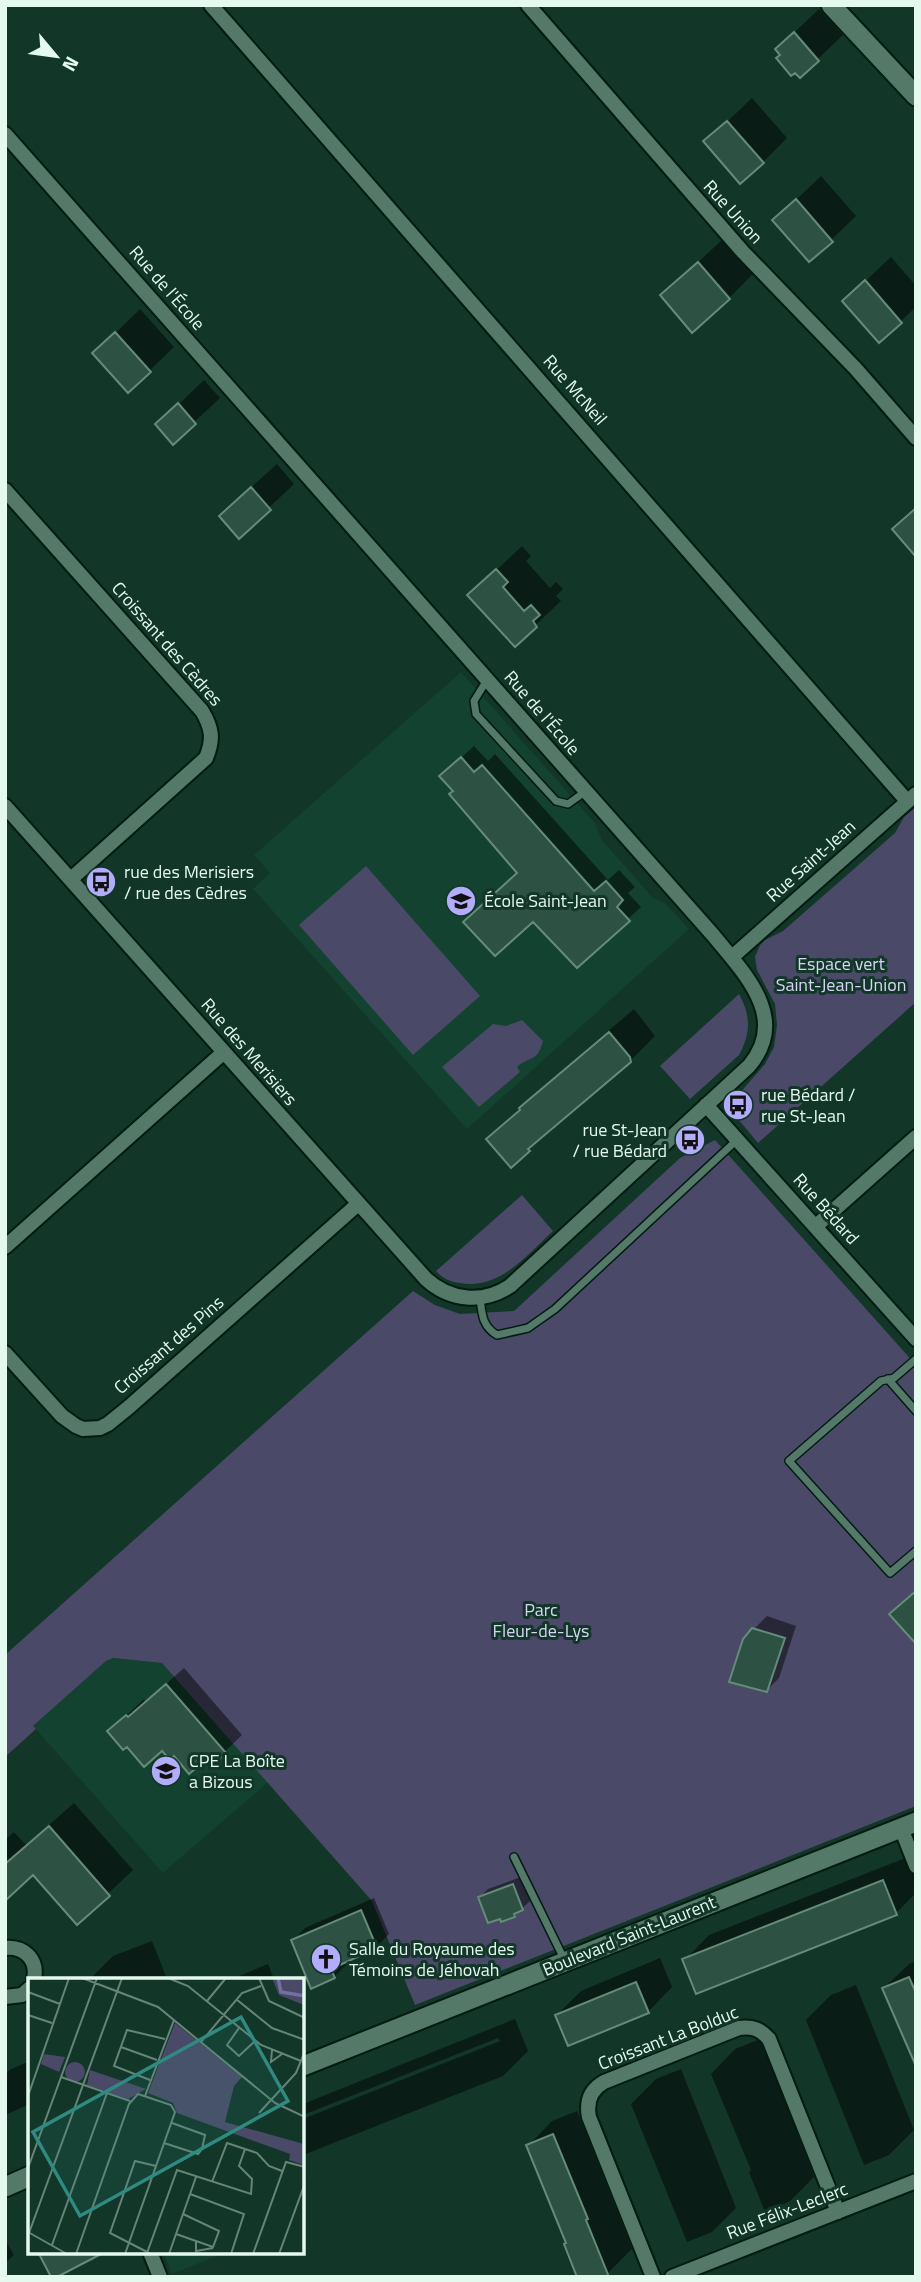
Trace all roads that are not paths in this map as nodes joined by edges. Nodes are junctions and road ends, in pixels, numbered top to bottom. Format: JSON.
{"nodes":[{"id":1,"x":211,"y":5,"type":"edge"},
{"id":2,"x":528,"y":5,"type":"edge"},
{"id":3,"x":831,"y":5,"type":"edge"},
{"id":4,"x":916,"y":96,"type":"edge"},
{"id":5,"x":5,"y":134,"type":"edge"},
{"id":6,"x":916,"y":438,"type":"edge"},
{"id":7,"x":5,"y":490,"type":"edge"},
{"id":8,"x":488,"y":680,"type":"junction"},
{"id":9,"x":586,"y":791,"type":"junction"},
{"id":10,"x":912,"y":797,"type":"edge"},
{"id":11,"x":5,"y":806,"type":"edge"},
{"id":12,"x":71,"y":879,"type":"junction"},
{"id":13,"x":732,"y":957,"type":"junction"},
{"id":14,"x":224,"y":1052,"type":"junction"},
{"id":15,"x":706,"y":1105,"type":"junction"},
{"id":16,"x":916,"y":1137,"type":"edge"},
{"id":17,"x":738,"y":1139,"type":"junction"},
{"id":18,"x":358,"y":1204,"type":"junction"},
{"id":19,"x":816,"y":1226,"type":"junction"},
{"id":20,"x":5,"y":1247,"type":"edge"},
{"id":21,"x":480,"y":1298,"type":"junction"},
{"id":22,"x":916,"y":1339,"type":"edge"},
{"id":23,"x":5,"y":1353,"type":"edge"},
{"id":24,"x":916,"y":1359,"type":"edge"},
{"id":25,"x":888,"y":1379,"type":"junction"},
{"id":26,"x":916,"y":1411,"type":"edge"},
{"id":27,"x":916,"y":1551,"type":"edge"},
{"id":28,"x":908,"y":1825,"type":"edge"},
{"id":29,"x":514,"y":1857,"type":"dead end"},
{"id":30,"x":916,"y":1866,"type":"edge"},
{"id":31,"x":5,"y":1948,"type":"edge"},
{"id":32,"x":566,"y":1962,"type":"junction"},
{"id":33,"x":34,"y":1978,"type":"edge"},
{"id":34,"x":28,"y":1990,"type":"edge"},
{"id":35,"x":5,"y":1997,"type":"edge"},
{"id":36,"x":304,"y":2066,"type":"edge"},
{"id":37,"x":28,"y":2177,"type":"edge"},
{"id":38,"x":916,"y":2181,"type":"edge"},
{"id":39,"x":5,"y":2187,"type":"edge"},
{"id":40,"x":838,"y":2212,"type":"junction"},
{"id":41,"x":151,"y":2254,"type":"edge"},
{"id":42,"x":160,"y":2277,"type":"edge"},
{"id":43,"x":653,"y":2277,"type":"edge"},
{"id":44,"x":671,"y":2277,"type":"edge"}],
"edges":[{"from":1,"to":10,"type":"street","name":"Rue McNeil"},
{"from":2,"to":6,"type":"street","name":"Rue Union"},
{"from":3,"to":4,"type":"street"},
{"from":5,"to":8,"type":"street","name":"Rue de l'École"},
{"from":7,"to":12,"type":"street","name":"Croissant des Cèdres"},
{"from":8,"to":9,"type":"street","name":"Rue de l'École"},
{"from":8,"to":9,"type":"lane"},
{"from":9,"to":13,"type":"street","name":"Rue de l'École"},
{"from":10,"to":13,"type":"street","name":"Rue Saint-Jean"},
{"from":11,"to":12,"type":"street","name":"Rue des Merisiers"},
{"from":12,"to":14,"type":"street","name":"Rue des Merisiers"},
{"from":13,"to":15,"type":"street","name":"Rue de l'École"},
{"from":14,"to":18,"type":"street","name":"Rue des Merisiers"},
{"from":14,"to":20,"type":"street"},
{"from":15,"to":17,"type":"street","name":"Rue Bédard"},
{"from":15,"to":21,"type":"street","name":"Rue de l'École"},
{"from":16,"to":19,"type":"street"},
{"from":17,"to":19,"type":"street","name":"Rue Bédard"},
{"from":17,"to":21,"type":"lane"},
{"from":18,"to":21,"type":"street","name":"Rue des Merisiers"},
{"from":18,"to":23,"type":"street","name":"Croissant des Pins"},
{"from":19,"to":22,"type":"street","name":"Rue Bédard"},
{"from":24,"to":25,"type":"lane"},
{"from":25,"to":26,"type":"lane"},
{"from":25,"to":27,"type":"lane"},
{"from":28,"to":30,"type":"street"},
{"from":28,"to":32,"type":"street","name":"Boulevard Saint-Laurent"},
{"from":29,"to":32,"type":"lane"},
{"from":31,"to":33,"type":"street"},
{"from":32,"to":36,"type":"street","name":"Boulevard Saint-Laurent"},
{"from":34,"to":35,"type":"street"},
{"from":37,"to":39,"type":"street"},
{"from":38,"to":40,"type":"street","name":"Rue Félix-Leclerc"},
{"from":40,"to":43,"type":"street","name":"Croissant La Bolduc"},
{"from":40,"to":44,"type":"street","name":"Rue Félix-Leclerc"},
{"from":41,"to":42,"type":"street"}]}
